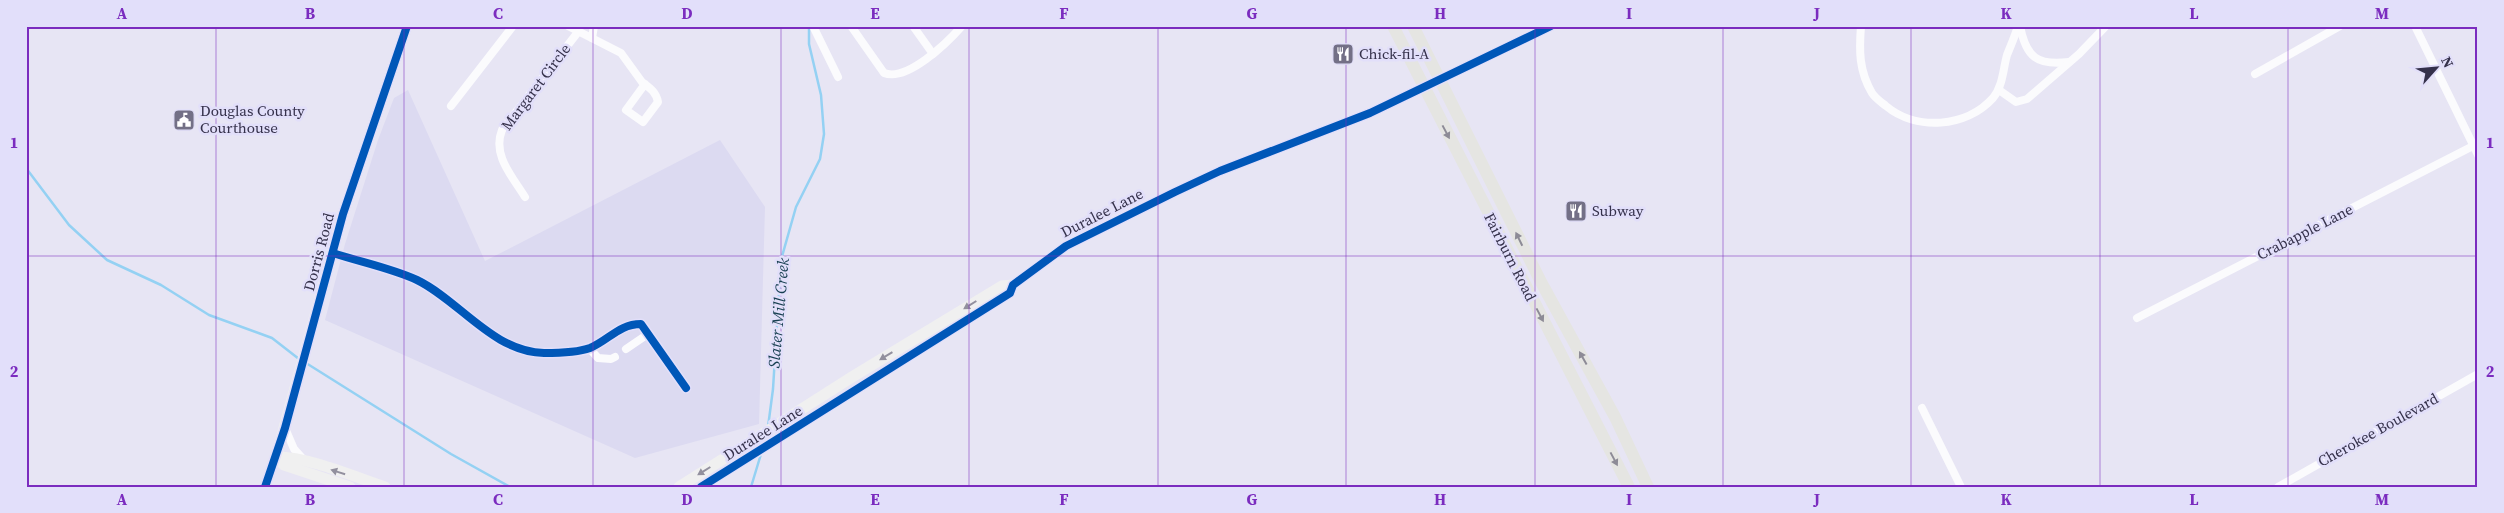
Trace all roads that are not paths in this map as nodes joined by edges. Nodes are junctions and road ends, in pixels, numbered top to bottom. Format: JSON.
{"nodes":[{"id":1,"x":407,"y":26,"type":"edge"},
{"id":2,"x":513,"y":26,"type":"edge"},
{"id":3,"x":568,"y":26,"type":"edge"},
{"id":4,"x":594,"y":26,"type":"edge"},
{"id":5,"x":813,"y":26,"type":"edge"},
{"id":6,"x":851,"y":26,"type":"edge"},
{"id":7,"x":913,"y":26,"type":"edge"},
{"id":8,"x":962,"y":26,"type":"edge"},
{"id":9,"x":1393,"y":26,"type":"edge"},
{"id":10,"x":1413,"y":26,"type":"edge"},
{"id":11,"x":1551,"y":26,"type":"edge"},
{"id":12,"x":1861,"y":26,"type":"edge"},
{"id":13,"x":2019,"y":26,"type":"edge"},
{"id":14,"x":2106,"y":26,"type":"edge"},
{"id":15,"x":2340,"y":26,"type":"edge"},
{"id":16,"x":2415,"y":26,"type":"edge"},
{"id":17,"x":578,"y":32,"type":"junction"},
{"id":18,"x":592,"y":38,"type":"junction"},
{"id":19,"x":933,"y":54,"type":"junction"},
{"id":20,"x":2069,"y":62,"type":"junction"},
{"id":21,"x":2255,"y":74,"type":"dead end"},
{"id":22,"x":838,"y":77,"type":"dead end"},
{"id":23,"x":1439,"y":81,"type":"junction"},
{"id":24,"x":645,"y":84,"type":"junction"},
{"id":25,"x":1424,"y":88,"type":"junction"},
{"id":26,"x":1999,"y":90,"type":"junction"},
{"id":27,"x":450,"y":106,"type":"dead end"},
{"id":28,"x":2473,"y":146,"type":"junction"},
{"id":29,"x":2478,"y":155,"type":"edge"},
{"id":30,"x":525,"y":197,"type":"dead end"},
{"id":31,"x":333,"y":253,"type":"junction"},
{"id":32,"x":1013,"y":285,"type":"junction"},
{"id":33,"x":2137,"y":318,"type":"dead end"},
{"id":34,"x":648,"y":334,"type":"junction"},
{"id":35,"x":589,"y":348,"type":"junction"},
{"id":36,"x":626,"y":349,"type":"dead end"},
{"id":37,"x":615,"y":357,"type":"dead end"},
{"id":38,"x":2478,"y":374,"type":"edge"},
{"id":39,"x":686,"y":388,"type":"dead end"},
{"id":40,"x":1922,"y":408,"type":"dead end"},
{"id":41,"x":285,"y":428,"type":"junction"},
{"id":42,"x":276,"y":457,"type":"junction"},
{"id":43,"x":306,"y":462,"type":"junction"},
{"id":44,"x":265,"y":487,"type":"edge"},
{"id":45,"x":350,"y":487,"type":"edge"},
{"id":46,"x":385,"y":487,"type":"edge"},
{"id":47,"x":679,"y":487,"type":"edge"},
{"id":48,"x":701,"y":487,"type":"edge"},
{"id":49,"x":1629,"y":487,"type":"edge"},
{"id":50,"x":1648,"y":487,"type":"edge"},
{"id":51,"x":1961,"y":487,"type":"edge"},
{"id":52,"x":2278,"y":487,"type":"edge"}],
"edges":[{"from":1,"to":31,"type":"street","name":"Dorris Road"},
{"from":2,"to":27,"type":"street"},
{"from":3,"to":17,"type":"street"},
{"from":4,"to":18,"type":"street"},
{"from":5,"to":22,"type":"street"},
{"from":6,"to":19,"type":"street"},
{"from":7,"to":19,"type":"street"},
{"from":8,"to":19,"type":"street"},
{"from":9,"to":25,"type":"main road","name":"Fairburn Road"},
{"from":10,"to":23,"type":"main road","name":"Fairburn Road"},
{"from":11,"to":23,"type":"street","name":"Duralee Lane"},
{"from":12,"to":26,"type":"street"},
{"from":13,"to":20,"type":"street"},
{"from":13,"to":26,"type":"street"},
{"from":14,"to":20,"type":"street"},
{"from":15,"to":21,"type":"street"},
{"from":16,"to":28,"type":"street"},
{"from":17,"to":18,"type":"street"},
{"from":17,"to":30,"type":"street","name":"Margaret Circle"},
{"from":18,"to":24,"type":"street"},
{"from":20,"to":26,"type":"street"},
{"from":23,"to":25,"type":"street","name":"Duralee Lane"},
{"from":50,"to":23,"type":"main road","name":"Fairburn Road","one_way":true},
{"from":24,"to":24,"type":"street"},
{"from":25,"to":32,"type":"street","name":"Duralee Lane"},
{"from":25,"to":49,"type":"main road","name":"Fairburn Road","one_way":true},
{"from":28,"to":29,"type":"street"},
{"from":28,"to":33,"type":"street","name":"Crabapple Lane"},
{"from":31,"to":35,"type":"street"},
{"from":31,"to":41,"type":"street","name":"Dorris Road"},
{"from":32,"to":47,"type":"street","name":"Duralee Lane","one_way":true},
{"from":32,"to":48,"type":"street","name":"Duralee Lane"},
{"from":34,"to":35,"type":"street"},
{"from":34,"to":36,"type":"street"},
{"from":34,"to":39,"type":"street"},
{"from":35,"to":37,"type":"street"},
{"from":38,"to":52,"type":"street","name":"Cherokee Boulevard"},
{"from":40,"to":51,"type":"street"},
{"from":41,"to":42,"type":"street","name":"Dorris Road"},
{"from":41,"to":43,"type":"street"},
{"from":42,"to":43,"type":"street"},
{"from":42,"to":44,"type":"street","name":"Dorris Road"},
{"from":42,"to":45,"type":"street"},
{"from":46,"to":43,"type":"street","one_way":true}]}
